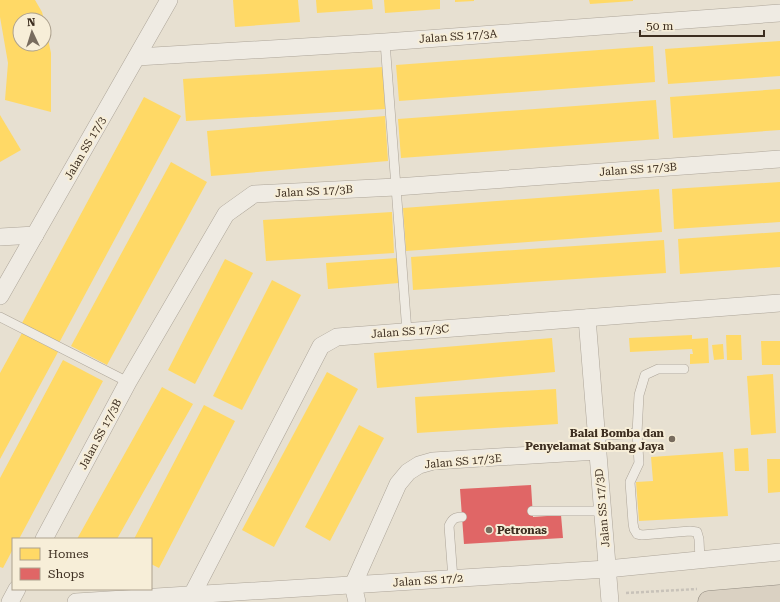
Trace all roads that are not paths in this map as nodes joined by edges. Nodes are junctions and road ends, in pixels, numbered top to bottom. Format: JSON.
{"nodes":[{"id":1,"x":169,"y":0,"type":"edge"},
{"id":2,"x":780,"y":12,"type":"edge"},
{"id":3,"x":385,"y":42,"type":"junction"},
{"id":4,"x":137,"y":57,"type":"junction"},
{"id":5,"x":780,"y":159,"type":"edge"},
{"id":6,"x":396,"y":187,"type":"junction"},
{"id":7,"x":35,"y":235,"type":"junction"},
{"id":8,"x":0,"y":237,"type":"edge"},
{"id":9,"x":0,"y":296,"type":"edge"},
{"id":10,"x":780,"y":303,"type":"edge"},
{"id":11,"x":0,"y":317,"type":"edge"},
{"id":12,"x":587,"y":318,"type":"junction"},
{"id":13,"x":406,"y":332,"type":"junction"},
{"id":14,"x":684,"y":369,"type":"dead end"},
{"id":15,"x":128,"y":382,"type":"junction"},
{"id":16,"x":637,"y":433,"type":"junction"},
{"id":17,"x":597,"y":443,"type":"junction"},
{"id":18,"x":532,"y":511,"type":"dead end"},
{"id":19,"x":602,"y":511,"type":"junction"},
{"id":20,"x":462,"y":517,"type":"dead end"},
{"id":21,"x":45,"y":538,"type":"edge"},
{"id":22,"x":780,"y":552,"type":"edge"},
{"id":23,"x":700,"y":560,"type":"junction"},
{"id":24,"x":607,"y":569,"type":"junction"},
{"id":25,"x":453,"y":579,"type":"junction"},
{"id":26,"x":353,"y":585,"type":"junction"},
{"id":27,"x":16,"y":590,"type":"edge"},
{"id":28,"x":192,"y":595,"type":"junction"},
{"id":29,"x":780,"y":596,"type":"edge"},
{"id":30,"x":10,"y":602,"type":"edge"},
{"id":31,"x":76,"y":602,"type":"edge"},
{"id":32,"x":356,"y":602,"type":"edge"},
{"id":33,"x":610,"y":602,"type":"edge"},
{"id":34,"x":709,"y":602,"type":"edge"}],
"edges":[{"from":1,"to":4,"type":"street","name":"Jalan SS 17/3"},
{"from":2,"to":3,"type":"street","name":"Jalan SS 17/3A"},
{"from":3,"to":4,"type":"street","name":"Jalan SS 17/3A"},
{"from":3,"to":6,"type":"lane"},
{"from":4,"to":7,"type":"street","name":"Jalan SS 17/3"},
{"from":5,"to":6,"type":"street","name":"Jalan SS 17/3B"},
{"from":6,"to":13,"type":"lane"},
{"from":6,"to":15,"type":"street","name":"Jalan SS 17/3B"},
{"from":7,"to":8,"type":"street"},
{"from":7,"to":9,"type":"street","name":"Jalan SS 17/3"},
{"from":10,"to":12,"type":"street","name":"Jalan SS 17/3C"},
{"from":11,"to":15,"type":"lane"},
{"from":12,"to":13,"type":"street","name":"Jalan SS 17/3C"},
{"from":12,"to":17,"type":"street","name":"Jalan SS 17/3D"},
{"from":13,"to":28,"type":"street","name":"Jalan SS 17/3C"},
{"from":14,"to":16,"type":"lane"},
{"from":15,"to":21,"type":"street","name":"Jalan SS 17/3B"},
{"from":16,"to":17,"type":"lane"},
{"from":16,"to":23,"type":"lane"},
{"from":17,"to":19,"type":"street","name":"Jalan SS 17/3D"},
{"from":17,"to":26,"type":"street","name":"Jalan SS 17/3E"},
{"from":18,"to":19,"type":"lane"},
{"from":19,"to":24,"type":"street","name":"Jalan SS 17/3D"},
{"from":20,"to":25,"type":"lane"},
{"from":22,"to":23,"type":"street","name":"Jalan SS 17/2"},
{"from":23,"to":24,"type":"street","name":"Jalan SS 17/2"},
{"from":24,"to":25,"type":"street","name":"Jalan SS 17/2"},
{"from":24,"to":33,"type":"street","name":"Jalan SS 17/3D"},
{"from":25,"to":26,"type":"street","name":"Jalan SS 17/2"},
{"from":26,"to":28,"type":"street","name":"Jalan SS 17/2"},
{"from":26,"to":32,"type":"street"},
{"from":27,"to":30,"type":"street"},
{"from":28,"to":31,"type":"street","name":"Jalan SS 17/2"},
{"from":29,"to":34,"type":"highway"}]}
